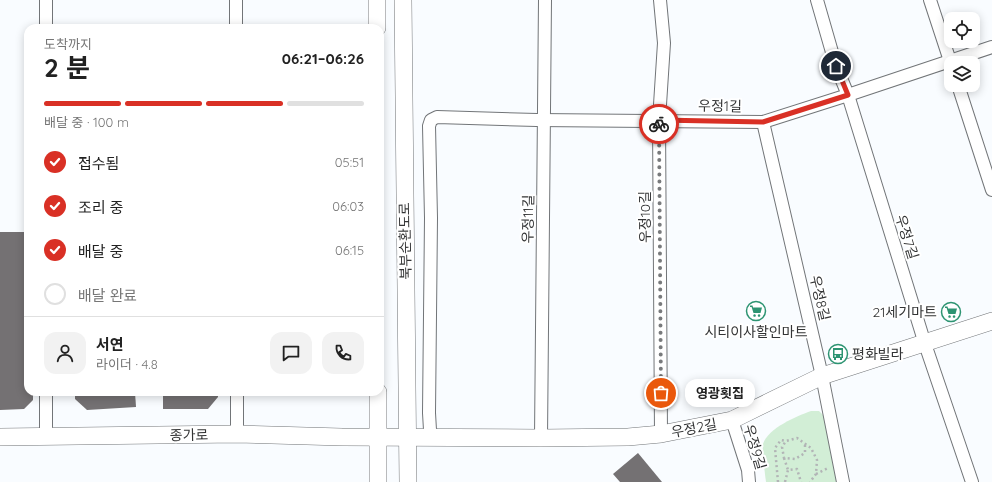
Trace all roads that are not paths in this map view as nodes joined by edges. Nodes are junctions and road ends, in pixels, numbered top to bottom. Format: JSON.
{"nodes":[{"id":1,"x":46,"y":0,"type":"edge"},
{"id":2,"x":236,"y":0,"type":"edge"},
{"id":3,"x":545,"y":0,"type":"edge"},
{"id":4,"x":660,"y":0,"type":"edge"},
{"id":5,"x":817,"y":0,"type":"edge"},
{"id":6,"x":930,"y":0,"type":"edge"},
{"id":7,"x":377,"y":4,"type":"edge"},
{"id":8,"x":403,"y":4,"type":"edge"},
{"id":9,"x":46,"y":24,"type":"edge"},
{"id":10,"x":236,"y":24,"type":"edge"},
{"id":11,"x":377,"y":24,"type":"edge"},
{"id":12,"x":992,"y":47,"type":"edge"},
{"id":13,"x":948,"y":56,"type":"edge"},
{"id":14,"x":968,"y":56,"type":"edge"},
{"id":15,"x":944,"y":65,"type":"edge"},
{"id":16,"x":960,"y":92,"type":"edge"},
{"id":17,"x":848,"y":95,"type":"junction"},
{"id":18,"x":544,"y":120,"type":"junction"},
{"id":19,"x":659,"y":120,"type":"junction"},
{"id":20,"x":763,"y":122,"type":"junction"},
{"id":21,"x":992,"y":190,"type":"edge"},
{"id":22,"x":992,"y":321,"type":"edge"},
{"id":23,"x":925,"y":344,"type":"junction"},
{"id":24,"x":822,"y":376,"type":"junction"},
{"id":25,"x":46,"y":396,"type":"edge"},
{"id":26,"x":237,"y":396,"type":"edge"},
{"id":27,"x":378,"y":396,"type":"edge"},
{"id":28,"x":732,"y":420,"type":"junction"},
{"id":29,"x":237,"y":434,"type":"junction"},
{"id":30,"x":661,"y":434,"type":"junction"},
{"id":31,"x":46,"y":436,"type":"junction"},
{"id":32,"x":0,"y":437,"type":"edge"},
{"id":33,"x":378,"y":437,"type":"junction"},
{"id":34,"x":408,"y":438,"type":"junction"},
{"id":35,"x":434,"y":438,"type":"junction"},
{"id":36,"x":541,"y":438,"type":"junction"},
{"id":37,"x":378,"y":482,"type":"edge"},
{"id":38,"x":408,"y":482,"type":"edge"},
{"id":39,"x":749,"y":482,"type":"edge"},
{"id":40,"x":843,"y":482,"type":"edge"},
{"id":41,"x":972,"y":482,"type":"edge"}],
"edges":[{"from":1,"to":9,"type":"street"},
{"from":2,"to":10,"type":"street"},
{"from":3,"to":18,"type":"street","name":"우정11길"},
{"from":4,"to":19,"type":"street","name":"우정10길"},
{"from":5,"to":17,"type":"street","name":"우정7길"},
{"from":6,"to":13,"type":"street"},
{"from":7,"to":11,"type":"street"},
{"from":8,"to":34,"type":"street","name":"북부순환도로"},
{"from":12,"to":14,"type":"street","name":"우정1길"},
{"from":15,"to":17,"type":"street","name":"우정1길"},
{"from":16,"to":21,"type":"street"},
{"from":17,"to":20,"type":"street","name":"우정1길"},
{"from":17,"to":23,"type":"street","name":"우정7길"},
{"from":18,"to":19,"type":"street","name":"우정1길"},
{"from":18,"to":35,"type":"street","name":"우정1길"},
{"from":18,"to":36,"type":"street","name":"우정11길"},
{"from":19,"to":20,"type":"street","name":"우정1길"},
{"from":19,"to":30,"type":"street","name":"우정10길"},
{"from":20,"to":24,"type":"street","name":"우정8길"},
{"from":22,"to":23,"type":"street","name":"우정2길"},
{"from":23,"to":24,"type":"street","name":"우정2길"},
{"from":23,"to":41,"type":"street","name":"우정7길"},
{"from":24,"to":28,"type":"street","name":"우정2길"},
{"from":24,"to":40,"type":"street","name":"우정8길"},
{"from":25,"to":31,"type":"street"},
{"from":26,"to":29,"type":"street"},
{"from":27,"to":33,"type":"street"},
{"from":28,"to":30,"type":"street","name":"우정2길"},
{"from":28,"to":39,"type":"street","name":"우정9길"},
{"from":29,"to":31,"type":"street","name":"종가로"},
{"from":29,"to":33,"type":"street","name":"종가로"},
{"from":30,"to":36,"type":"street","name":"우정2길"},
{"from":31,"to":32,"type":"street","name":"종가로"},
{"from":33,"to":34,"type":"street","name":"우정2길"},
{"from":33,"to":37,"type":"street"},
{"from":34,"to":35,"type":"street","name":"우정2길"},
{"from":34,"to":38,"type":"street","name":"북부순환도로"},
{"from":35,"to":36,"type":"street","name":"우정2길"}]}
